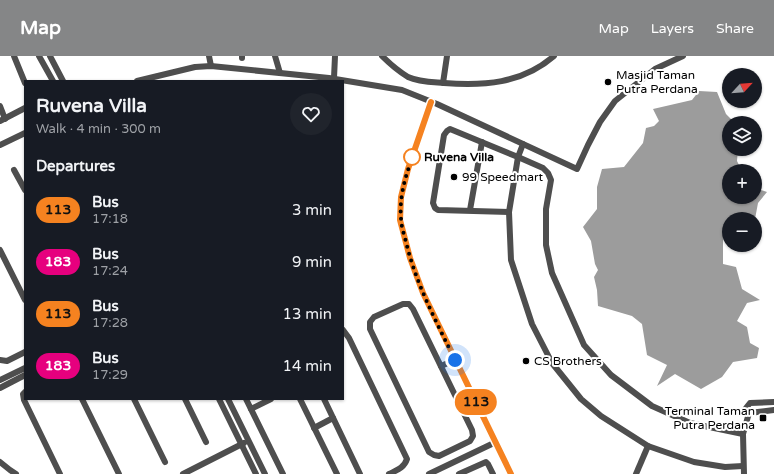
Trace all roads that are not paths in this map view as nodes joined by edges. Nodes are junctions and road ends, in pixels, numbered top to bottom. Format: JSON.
{"nodes":[{"id":1,"x":14,"y":56,"type":"edge"},
{"id":2,"x":39,"y":56,"type":"edge"},
{"id":3,"x":50,"y":56,"type":"edge"},
{"id":4,"x":209,"y":56,"type":"edge"},
{"id":5,"x":275,"y":56,"type":"edge"},
{"id":6,"x":335,"y":56,"type":"edge"},
{"id":7,"x":382,"y":56,"type":"edge"},
{"id":8,"x":447,"y":56,"type":"edge"},
{"id":9,"x":554,"y":56,"type":"edge"},
{"id":10,"x":683,"y":56,"type":"edge"},
{"id":11,"x":211,"y":66,"type":"junction"},
{"id":12,"x":280,"y":73,"type":"junction"},
{"id":13,"x":334,"y":78,"type":"junction"},
{"id":14,"x":52,"y":80,"type":"edge"},
{"id":15,"x":62,"y":80,"type":"edge"},
{"id":16,"x":141,"y":80,"type":"edge"},
{"id":17,"x":24,"y":81,"type":"edge"},
{"id":18,"x":443,"y":83,"type":"junction"},
{"id":19,"x":431,"y":102,"type":"junction"},
{"id":20,"x":0,"y":106,"type":"edge"},
{"id":21,"x":24,"y":109,"type":"edge"},
{"id":22,"x":3,"y":120,"type":"edge"},
{"id":23,"x":24,"y":133,"type":"edge"},
{"id":24,"x":482,"y":142,"type":"junction"},
{"id":25,"x":0,"y":144,"type":"edge"},
{"id":26,"x":522,"y":144,"type":"junction"},
{"id":27,"x":518,"y":157,"type":"junction"},
{"id":28,"x":14,"y":170,"type":"dead end"},
{"id":29,"x":24,"y":188,"type":"edge"},
{"id":30,"x":470,"y":210,"type":"junction"},
{"id":31,"x":509,"y":212,"type":"junction"},
{"id":32,"x":0,"y":250,"type":"edge"},
{"id":33,"x":24,"y":298,"type":"edge"},
{"id":34,"x":344,"y":331,"type":"edge"},
{"id":35,"x":24,"y":352,"type":"edge"},
{"id":36,"x":0,"y":360,"type":"edge"},
{"id":37,"x":455,"y":360,"type":"junction"},
{"id":38,"x":441,"y":366,"type":"junction"},
{"id":39,"x":24,"y":368,"type":"edge"},
{"id":40,"x":24,"y":376,"type":"edge"},
{"id":41,"x":0,"y":380,"type":"edge"},
{"id":42,"x":0,"y":388,"type":"edge"},
{"id":43,"x":24,"y":400,"type":"edge"},
{"id":44,"x":82,"y":400,"type":"edge"},
{"id":45,"x":134,"y":400,"type":"edge"},
{"id":46,"x":185,"y":400,"type":"edge"},
{"id":47,"x":219,"y":400,"type":"edge"},
{"id":48,"x":229,"y":400,"type":"edge"},
{"id":49,"x":246,"y":400,"type":"edge"},
{"id":50,"x":269,"y":400,"type":"edge"},
{"id":51,"x":300,"y":400,"type":"edge"},
{"id":52,"x":325,"y":400,"type":"edge"},
{"id":53,"x":774,"y":402,"type":"edge"},
{"id":54,"x":251,"y":409,"type":"junction"},
{"id":55,"x":774,"y":410,"type":"edge"},
{"id":56,"x":749,"y":413,"type":"junction"},
{"id":57,"x":334,"y":418,"type":"junction"},
{"id":58,"x":314,"y":428,"type":"junction"},
{"id":59,"x":743,"y":434,"type":"junction"},
{"id":60,"x":249,"y":440,"type":"junction"},
{"id":61,"x":206,"y":442,"type":"dead end"},
{"id":62,"x":496,"y":442,"type":"junction"},
{"id":63,"x":241,"y":444,"type":"junction"},
{"id":64,"x":648,"y":446,"type":"junction"},
{"id":65,"x":0,"y":462,"type":"edge"},
{"id":66,"x":165,"y":462,"type":"dead end"},
{"id":67,"x":743,"y":466,"type":"junction"},
{"id":68,"x":16,"y":474,"type":"edge"},
{"id":69,"x":60,"y":474,"type":"edge"},
{"id":70,"x":119,"y":474,"type":"edge"},
{"id":71,"x":183,"y":474,"type":"edge"},
{"id":72,"x":256,"y":474,"type":"edge"},
{"id":73,"x":265,"y":474,"type":"edge"},
{"id":74,"x":283,"y":474,"type":"edge"},
{"id":75,"x":337,"y":474,"type":"edge"},
{"id":76,"x":360,"y":474,"type":"edge"},
{"id":77,"x":389,"y":474,"type":"edge"},
{"id":78,"x":429,"y":474,"type":"edge"},
{"id":79,"x":459,"y":474,"type":"edge"},
{"id":80,"x":493,"y":474,"type":"edge"},
{"id":81,"x":511,"y":474,"type":"edge"},
{"id":82,"x":636,"y":474,"type":"edge"},
{"id":83,"x":744,"y":474,"type":"edge"}],
"edges":[{"from":1,"to":17,"type":"street"},
{"from":2,"to":14,"type":"street"},
{"from":3,"to":15,"type":"street"},
{"from":4,"to":11,"type":"street"},
{"from":5,"to":12,"type":"street"},
{"from":6,"to":13,"type":"street"},
{"from":7,"to":18,"type":"street"},
{"from":8,"to":18,"type":"street"},
{"from":9,"to":18,"type":"street"},
{"from":10,"to":26,"type":"street"},
{"from":11,"to":12,"type":"street"},
{"from":11,"to":16,"type":"street"},
{"from":12,"to":13,"type":"street"},
{"from":13,"to":19,"type":"street"},
{"from":19,"to":26,"type":"street"},
{"from":19,"to":37,"type":"street"},
{"from":20,"to":22,"type":"street"},
{"from":21,"to":22,"type":"street"},
{"from":23,"to":25,"type":"street"},
{"from":24,"to":27,"type":"street"},
{"from":24,"to":30,"type":"street"},
{"from":24,"to":30,"type":"street"},
{"from":26,"to":27,"type":"street"},
{"from":27,"to":31,"type":"street"},
{"from":27,"to":59,"type":"street"},
{"from":28,"to":29,"type":"street"},
{"from":30,"to":31,"type":"street"},
{"from":31,"to":64,"type":"street"},
{"from":32,"to":33,"type":"street"},
{"from":34,"to":77,"type":"street"},
{"from":35,"to":36,"type":"street"},
{"from":37,"to":38,"type":"street"},
{"from":37,"to":62,"type":"street"},
{"from":38,"to":38,"type":"street"},
{"from":39,"to":41,"type":"street"},
{"from":40,"to":42,"type":"street"},
{"from":43,"to":69,"type":"street"},
{"from":44,"to":70,"type":"street"},
{"from":45,"to":66,"type":"street"},
{"from":46,"to":61,"type":"street"},
{"from":47,"to":63,"type":"street"},
{"from":48,"to":60,"type":"street"},
{"from":49,"to":54,"type":"street"},
{"from":50,"to":54,"type":"street"},
{"from":51,"to":58,"type":"street"},
{"from":52,"to":57,"type":"street"},
{"from":53,"to":56,"type":"street"},
{"from":54,"to":74,"type":"street"},
{"from":55,"to":56,"type":"street"},
{"from":56,"to":59,"type":"street"},
{"from":57,"to":58,"type":"street"},
{"from":57,"to":76,"type":"street"},
{"from":58,"to":75,"type":"street"},
{"from":59,"to":67,"type":"street"},
{"from":60,"to":63,"type":"street"},
{"from":60,"to":73,"type":"street"},
{"from":62,"to":78,"type":"street"},
{"from":62,"to":81,"type":"street"},
{"from":63,"to":71,"type":"street"},
{"from":63,"to":72,"type":"street"},
{"from":64,"to":67,"type":"street"},
{"from":64,"to":82,"type":"street"},
{"from":65,"to":68,"type":"street"},
{"from":67,"to":83,"type":"street"},
{"from":79,"to":80,"type":"street"}]}
